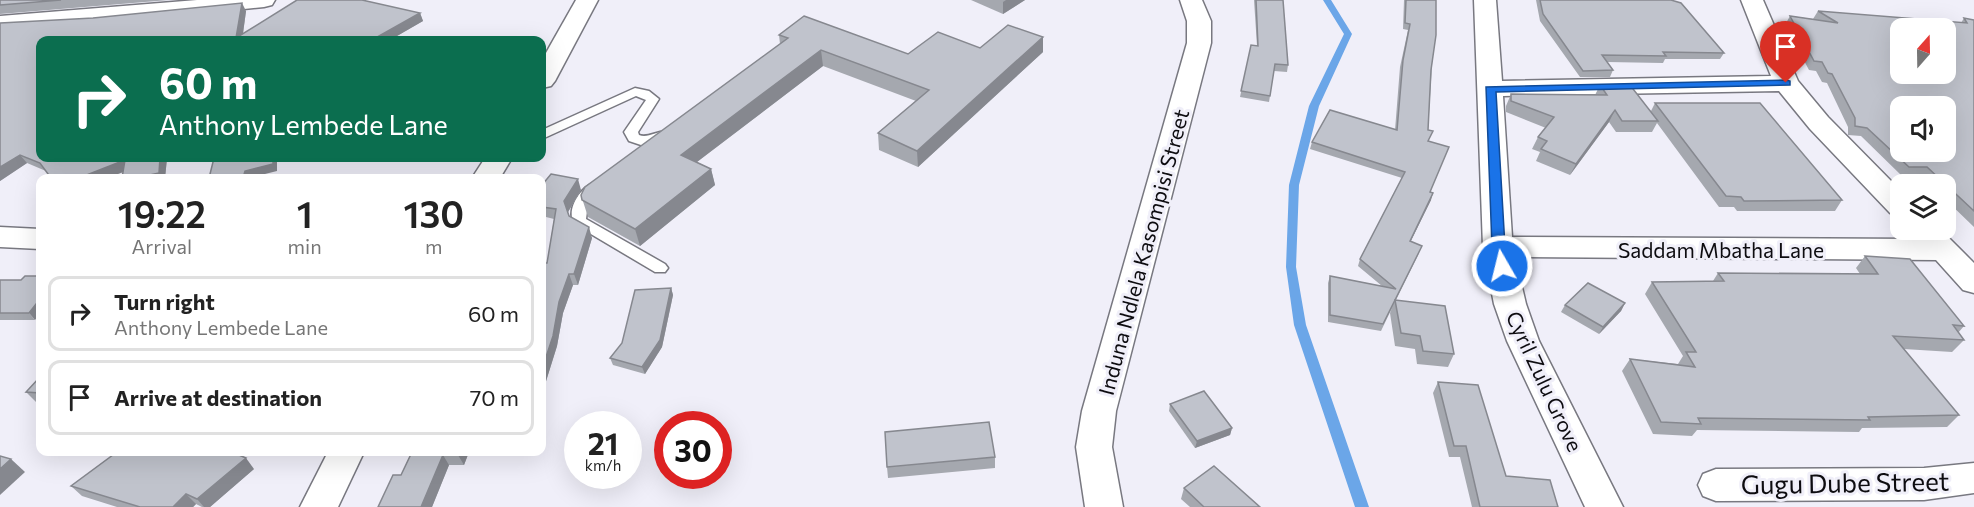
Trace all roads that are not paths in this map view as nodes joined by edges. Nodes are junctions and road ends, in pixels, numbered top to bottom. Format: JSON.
{"nodes":[{"id":1,"x":264,"y":0,"type":"edge"},
{"id":2,"x":587,"y":0,"type":"edge"},
{"id":3,"x":1191,"y":0,"type":"edge"},
{"id":4,"x":1485,"y":0,"type":"edge"},
{"id":5,"x":1752,"y":0,"type":"edge"},
{"id":6,"x":0,"y":23,"type":"edge"},
{"id":7,"x":546,"y":74,"type":"edge"},
{"id":8,"x":1786,"y":83,"type":"junction"},
{"id":9,"x":1490,"y":89,"type":"junction"},
{"id":10,"x":678,"y":126,"type":"edge"},
{"id":11,"x":546,"y":133,"type":"edge"},
{"id":12,"x":609,"y":175,"type":"edge"},
{"id":13,"x":1890,"y":196,"type":"edge"},
{"id":14,"x":0,"y":237,"type":"edge"},
{"id":15,"x":36,"y":239,"type":"edge"},
{"id":16,"x":1934,"y":240,"type":"edge"},
{"id":17,"x":1498,"y":247,"type":"junction"},
{"id":18,"x":660,"y":268,"type":"dead end"},
{"id":19,"x":1974,"y":282,"type":"edge"},
{"id":20,"x":344,"y":456,"type":"edge"},
{"id":21,"x":1974,"y":478,"type":"edge"},
{"id":22,"x":1716,"y":485,"type":"dead end"},
{"id":23,"x":319,"y":507,"type":"edge"},
{"id":24,"x":1104,"y":507,"type":"edge"},
{"id":25,"x":1604,"y":507,"type":"edge"}],
"edges":[{"from":1,"to":6,"type":"street"},
{"from":2,"to":7,"type":"street"},
{"from":3,"to":24,"type":"street","name":"Induna Ndlela Kasompisi Street"},
{"from":4,"to":9,"type":"street","name":"Cyril Zulu Grove"},
{"from":5,"to":8,"type":"street"},
{"from":8,"to":9,"type":"street"},
{"from":8,"to":13,"type":"street"},
{"from":9,"to":17,"type":"street","name":"Cyril Zulu Grove"},
{"from":10,"to":11,"type":"lane"},
{"from":12,"to":18,"type":"lane"},
{"from":14,"to":15,"type":"street"},
{"from":16,"to":17,"type":"street","name":"Saddam Mbatha Lane"},
{"from":16,"to":19,"type":"street"},
{"from":17,"to":25,"type":"street","name":"Cyril Zulu Grove"},
{"from":20,"to":23,"type":"street"},
{"from":21,"to":22,"type":"street","name":"Gugu Dube Street"}]}
